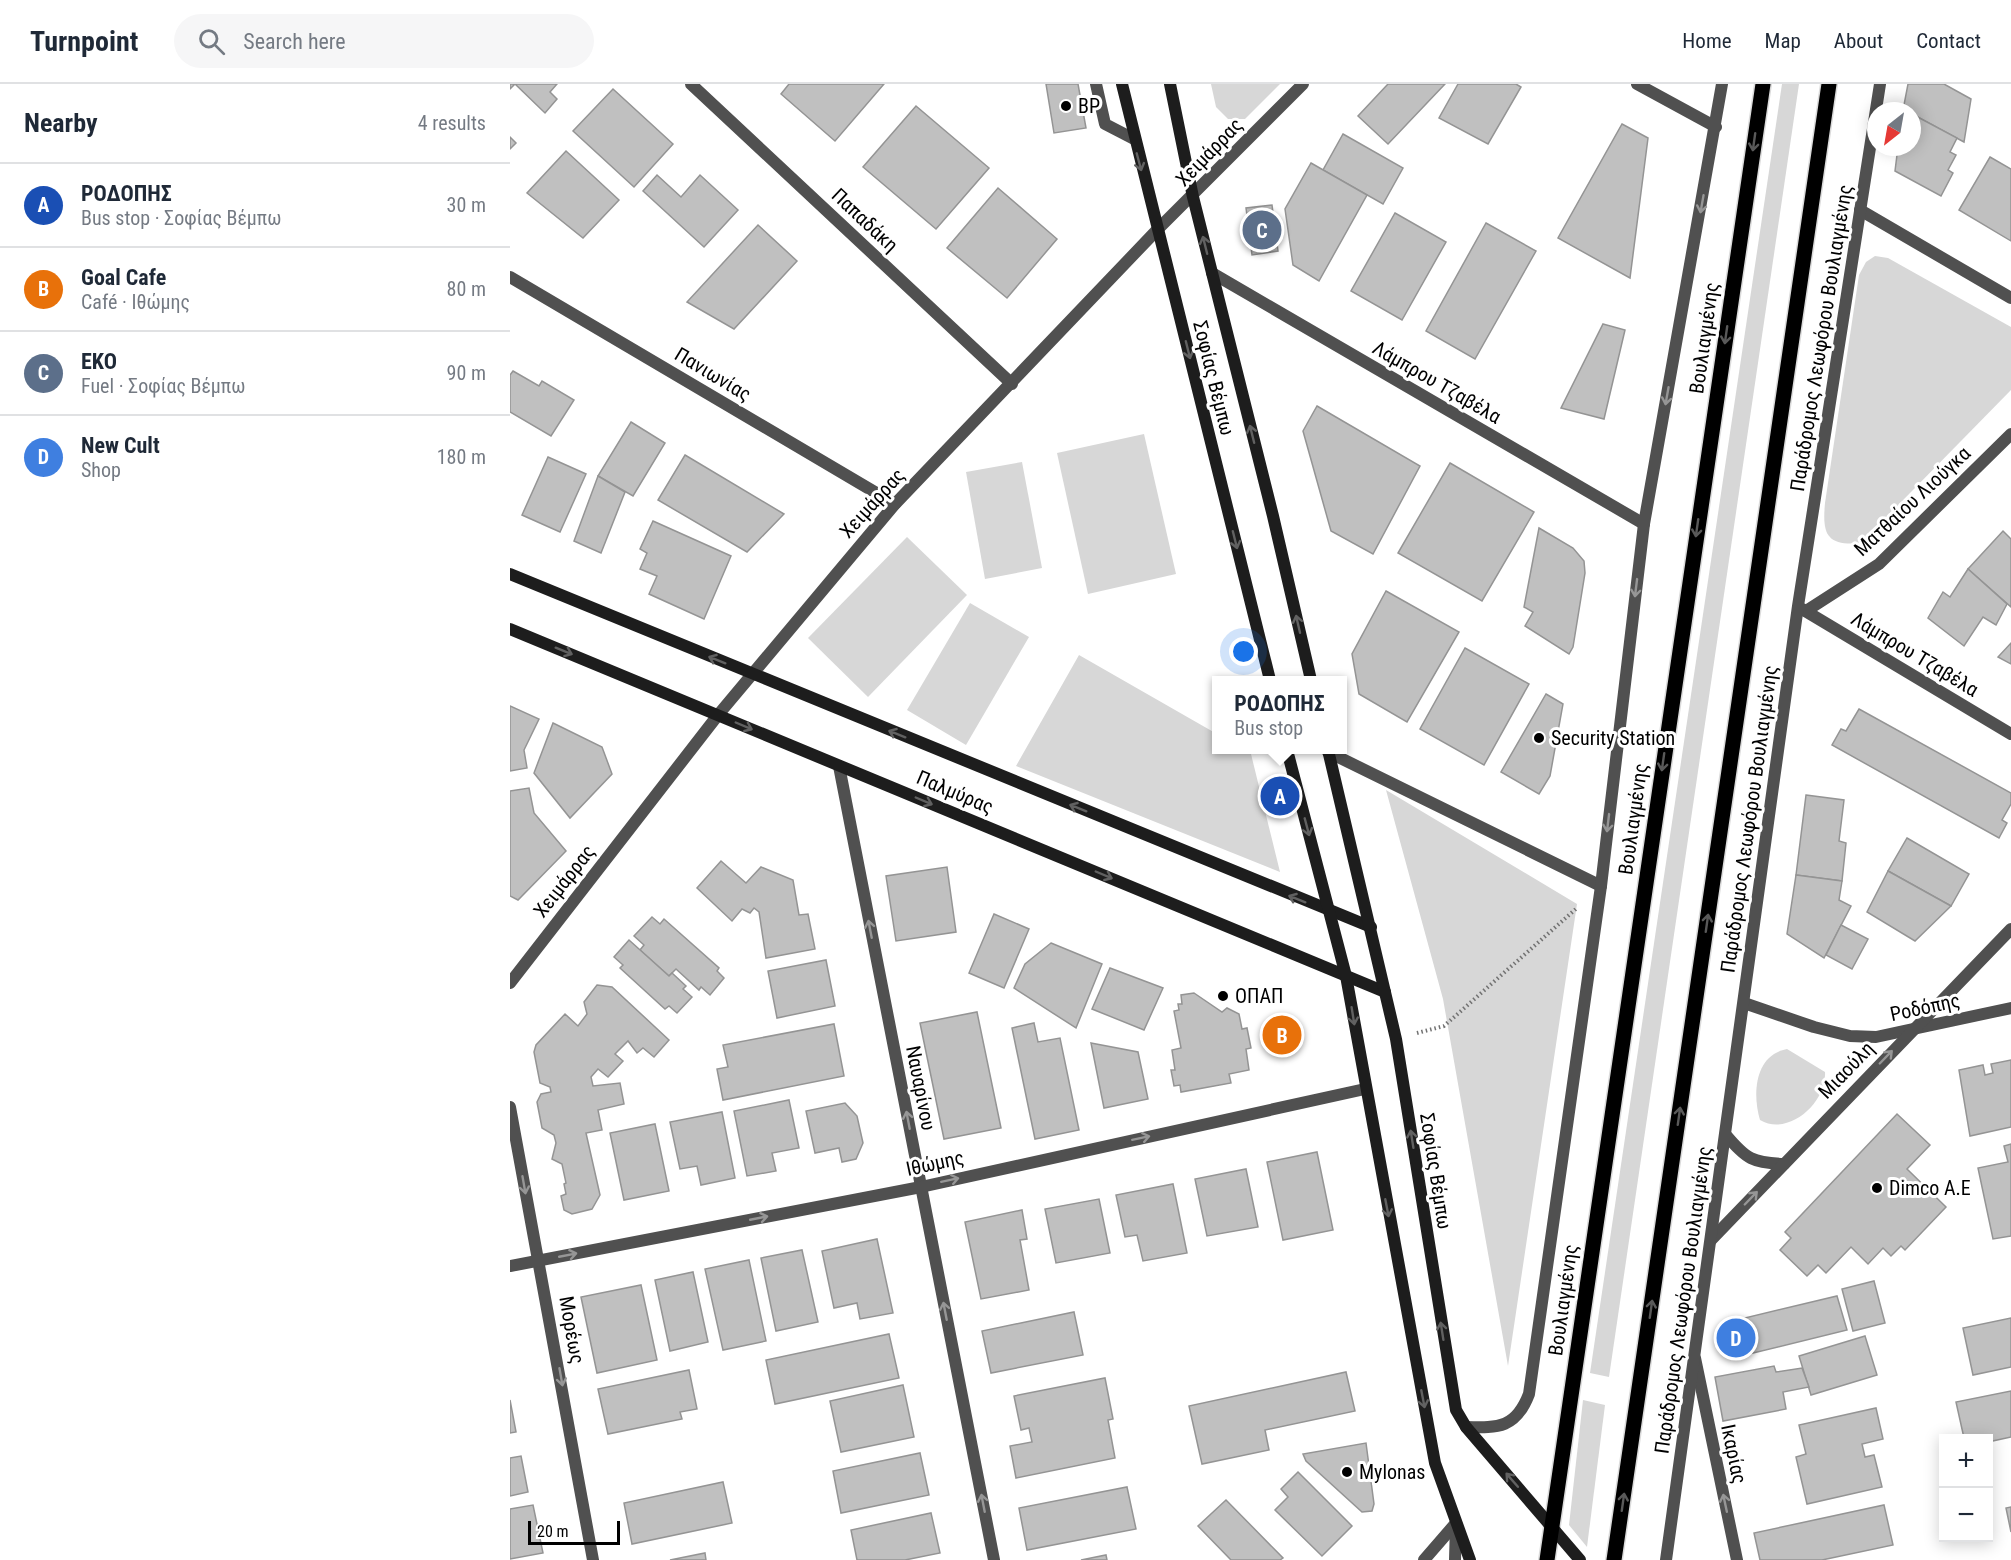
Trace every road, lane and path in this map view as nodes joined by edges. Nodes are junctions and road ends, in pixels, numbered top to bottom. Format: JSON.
{"nodes":[{"id":1,"x":691,"y":84,"type":"edge"},
{"id":2,"x":1096,"y":84,"type":"edge"},
{"id":3,"x":1122,"y":84,"type":"edge"},
{"id":4,"x":1170,"y":84,"type":"edge"},
{"id":5,"x":1303,"y":84,"type":"edge"},
{"id":6,"x":1637,"y":84,"type":"edge"},
{"id":7,"x":1722,"y":84,"type":"edge"},
{"id":8,"x":1762,"y":84,"type":"edge"},
{"id":9,"x":1829,"y":84,"type":"edge"},
{"id":10,"x":1880,"y":84,"type":"edge"},
{"id":11,"x":1716,"y":127,"type":"junction"},
{"id":12,"x":1134,"y":139,"type":"junction"},
{"id":13,"x":1193,"y":197,"type":"junction"},
{"id":14,"x":1860,"y":210,"type":"junction"},
{"id":15,"x":1157,"y":230,"type":"junction"},
{"id":16,"x":1212,"y":273,"type":"junction"},
{"id":17,"x":510,"y":277,"type":"edge"},
{"id":18,"x":2011,"y":298,"type":"edge"},
{"id":19,"x":1012,"y":384,"type":"junction"},
{"id":20,"x":2011,"y":434,"type":"edge"},
{"id":21,"x":895,"y":504,"type":"junction"},
{"id":22,"x":1644,"y":524,"type":"junction"},
{"id":23,"x":510,"y":574,"type":"edge"},
{"id":24,"x":1802,"y":609,"type":"junction"},
{"id":25,"x":510,"y":629,"type":"edge"},
{"id":26,"x":752,"y":674,"type":"junction"},
{"id":27,"x":1269,"y":676,"type":"edge"},
{"id":28,"x":1310,"y":676,"type":"edge"},
{"id":29,"x":718,"y":715,"type":"junction"},
{"id":30,"x":2011,"y":734,"type":"edge"},
{"id":31,"x":1288,"y":754,"type":"edge"},
{"id":32,"x":1329,"y":754,"type":"edge"},
{"id":33,"x":1334,"y":754,"type":"edge"},
{"id":34,"x":839,"y":766,"type":"junction"},
{"id":35,"x":1601,"y":886,"type":"junction"},
{"id":36,"x":1330,"y":912,"type":"junction"},
{"id":37,"x":1371,"y":927,"type":"junction"},
{"id":38,"x":2011,"y":929,"type":"edge"},
{"id":39,"x":1346,"y":976,"type":"junction"},
{"id":40,"x":510,"y":983,"type":"edge"},
{"id":41,"x":1385,"y":992,"type":"junction"},
{"id":42,"x":1744,"y":1003,"type":"junction"},
{"id":43,"x":2011,"y":1008,"type":"edge"},
{"id":44,"x":1912,"y":1029,"type":"junction"},
{"id":45,"x":1396,"y":1039,"type":"junction"},
{"id":46,"x":1365,"y":1089,"type":"junction"},
{"id":47,"x":510,"y":1107,"type":"edge"},
{"id":48,"x":1726,"y":1135,"type":"junction"},
{"id":49,"x":1784,"y":1164,"type":"junction"},
{"id":50,"x":921,"y":1187,"type":"junction"},
{"id":51,"x":1711,"y":1240,"type":"junction"},
{"id":52,"x":540,"y":1260,"type":"junction"},
{"id":53,"x":510,"y":1266,"type":"edge"},
{"id":54,"x":1694,"y":1356,"type":"junction"},
{"id":55,"x":1466,"y":1427,"type":"junction"},
{"id":56,"x":1456,"y":1523,"type":"junction"},
{"id":57,"x":1551,"y":1524,"type":"junction"},
{"id":58,"x":593,"y":1560,"type":"edge"},
{"id":59,"x":994,"y":1560,"type":"edge"},
{"id":60,"x":1424,"y":1560,"type":"edge"},
{"id":61,"x":1455,"y":1560,"type":"edge"},
{"id":62,"x":1470,"y":1560,"type":"edge"},
{"id":63,"x":1547,"y":1560,"type":"edge"},
{"id":64,"x":1580,"y":1560,"type":"edge"},
{"id":65,"x":1614,"y":1560,"type":"edge"},
{"id":66,"x":1666,"y":1560,"type":"edge"},
{"id":67,"x":1737,"y":1560,"type":"edge"}],
"edges":[{"from":1,"to":19,"type":"street","name":"Παπαδάκη"},
{"from":2,"to":12,"type":"street"},
{"from":3,"to":12,"type":"main road","name":"Σοφίας Βέμπω"},
{"from":4,"to":13,"type":"main road","name":"Σοφίας Βέμπω"},
{"from":5,"to":13,"type":"street","name":"Χειμάρρας"},
{"from":6,"to":11,"type":"street"},
{"from":7,"to":11,"type":"street"},
{"from":8,"to":57,"type":"main road","name":"Βουλιαγμένης","one_way":true},
{"from":65,"to":9,"type":"main road","one_way":true},
{"from":10,"to":14,"type":"street","name":"Παράδρομος Λεωφόρου Βουλιαγμένης"},
{"from":11,"to":22,"type":"street","one_way":true},
{"from":12,"to":15,"type":"main road","name":"Σοφίας Βέμπω","one_way":true},
{"from":13,"to":15,"type":"street","name":"Χειμάρρας"},
{"from":16,"to":13,"type":"main road","name":"Σοφίας Βέμπω","one_way":true},
{"from":14,"to":18,"type":"street"},
{"from":14,"to":24,"type":"street","name":"Παράδρομος Λεωφόρου Βουλιαγμένης"},
{"from":15,"to":19,"type":"street","name":"Χειμάρρας"},
{"from":15,"to":27,"type":"main road","name":"Σοφίας Βέμπω","one_way":true},
{"from":16,"to":22,"type":"street","name":"Λάμπρου Τζαβέλα"},
{"from":28,"to":16,"type":"main road","name":"Σοφίας Βέμπω","one_way":true},
{"from":17,"to":21,"type":"street","name":"Πανιωνίας"},
{"from":19,"to":21,"type":"street","name":"Χειμάρρας"},
{"from":20,"to":24,"type":"street","name":"Ματθαίου Λιούγκα"},
{"from":21,"to":26,"type":"street","name":"Χειμάρρας"},
{"from":22,"to":35,"type":"street","one_way":true},
{"from":26,"to":23,"type":"main road","name":"Παλμύρας","one_way":true},
{"from":24,"to":30,"type":"street","name":"Λάμπρου Τζαβέλα"},
{"from":24,"to":42,"type":"street","name":"Παράδρομος Λεωφόρου Βουλιαγμένης"},
{"from":25,"to":29,"type":"main road","name":"Παλμύρας","one_way":true},
{"from":26,"to":29,"type":"street","name":"Χειμάρρας"},
{"from":36,"to":26,"type":"main road","name":"Παλμύρας","one_way":true},
{"from":29,"to":34,"type":"main road","name":"Παλμύρας","one_way":true},
{"from":29,"to":40,"type":"street","name":"Χειμάρρας"},
{"from":31,"to":36,"type":"main road","one_way":true},
{"from":32,"to":37,"type":"main road","name":"Σοφίας Βέμπω"},
{"from":33,"to":35,"type":"street"},
{"from":34,"to":39,"type":"main road","name":"Παλμύρας","one_way":true},
{"from":50,"to":34,"type":"street","name":"Ναυαρίνου","one_way":true},
{"from":35,"to":45,"type":"path"},
{"from":35,"to":55,"type":"street"},
{"from":36,"to":37,"type":"main road","name":"Παλμύρας"},
{"from":36,"to":39,"type":"main road"},
{"from":37,"to":41,"type":"main road","name":"Σοφίας Βέμπω"},
{"from":38,"to":44,"type":"street","name":"Μιαούλη"},
{"from":39,"to":41,"type":"main road","name":"Παλμύρας"},
{"from":39,"to":46,"type":"main road","one_way":true},
{"from":41,"to":45,"type":"main road","name":"Σοφίας Βέμπω"},
{"from":42,"to":44,"type":"street","name":"Ροδόπης"},
{"from":42,"to":48,"type":"street","name":"Παράδρομος Λεωφόρου Βουλιαγμένης"},
{"from":43,"to":44,"type":"street","name":"Ροδόπης"},
{"from":49,"to":44,"type":"street","name":"Μιαούλη","one_way":true},
{"from":55,"to":45,"type":"main road","name":"Σοφίας Βέμπω","one_way":true},
{"from":50,"to":46,"type":"street","name":"Ιθώμης","one_way":true},
{"from":46,"to":56,"type":"main road","one_way":true},
{"from":47,"to":52,"type":"street","name":"Μορέως","one_way":true},
{"from":48,"to":49,"type":"street"},
{"from":48,"to":51,"type":"street","name":"Παράδρομος Λεωφόρου Βουλιαγμένης"},
{"from":51,"to":49,"type":"street","name":"Μιαούλη","one_way":true},
{"from":52,"to":50,"type":"street","name":"Ιθώμης","one_way":true},
{"from":59,"to":50,"type":"street","name":"Ναυαρίνου","one_way":true},
{"from":51,"to":54,"type":"street","name":"Παράδρομος Λεωφόρου Βουλιαγμένης"},
{"from":52,"to":53,"type":"street","name":"Ιθώμης"},
{"from":52,"to":58,"type":"street","name":"Μορέως","one_way":true},
{"from":54,"to":66,"type":"street","name":"Παράδρομος Λεωφόρου Βουλιαγμένης"},
{"from":67,"to":54,"type":"street","name":"Ικαρίας","one_way":true},
{"from":57,"to":55,"type":"main road","name":"Σοφίας Βέμπω","one_way":true},
{"from":56,"to":60,"type":"street"},
{"from":56,"to":61,"type":"street"},
{"from":56,"to":62,"type":"main road"},
{"from":57,"to":63,"type":"main road","name":"Βουλιαγμένης"},
{"from":57,"to":64,"type":"main road","name":"Σοφίας Βέμπω"}]}
